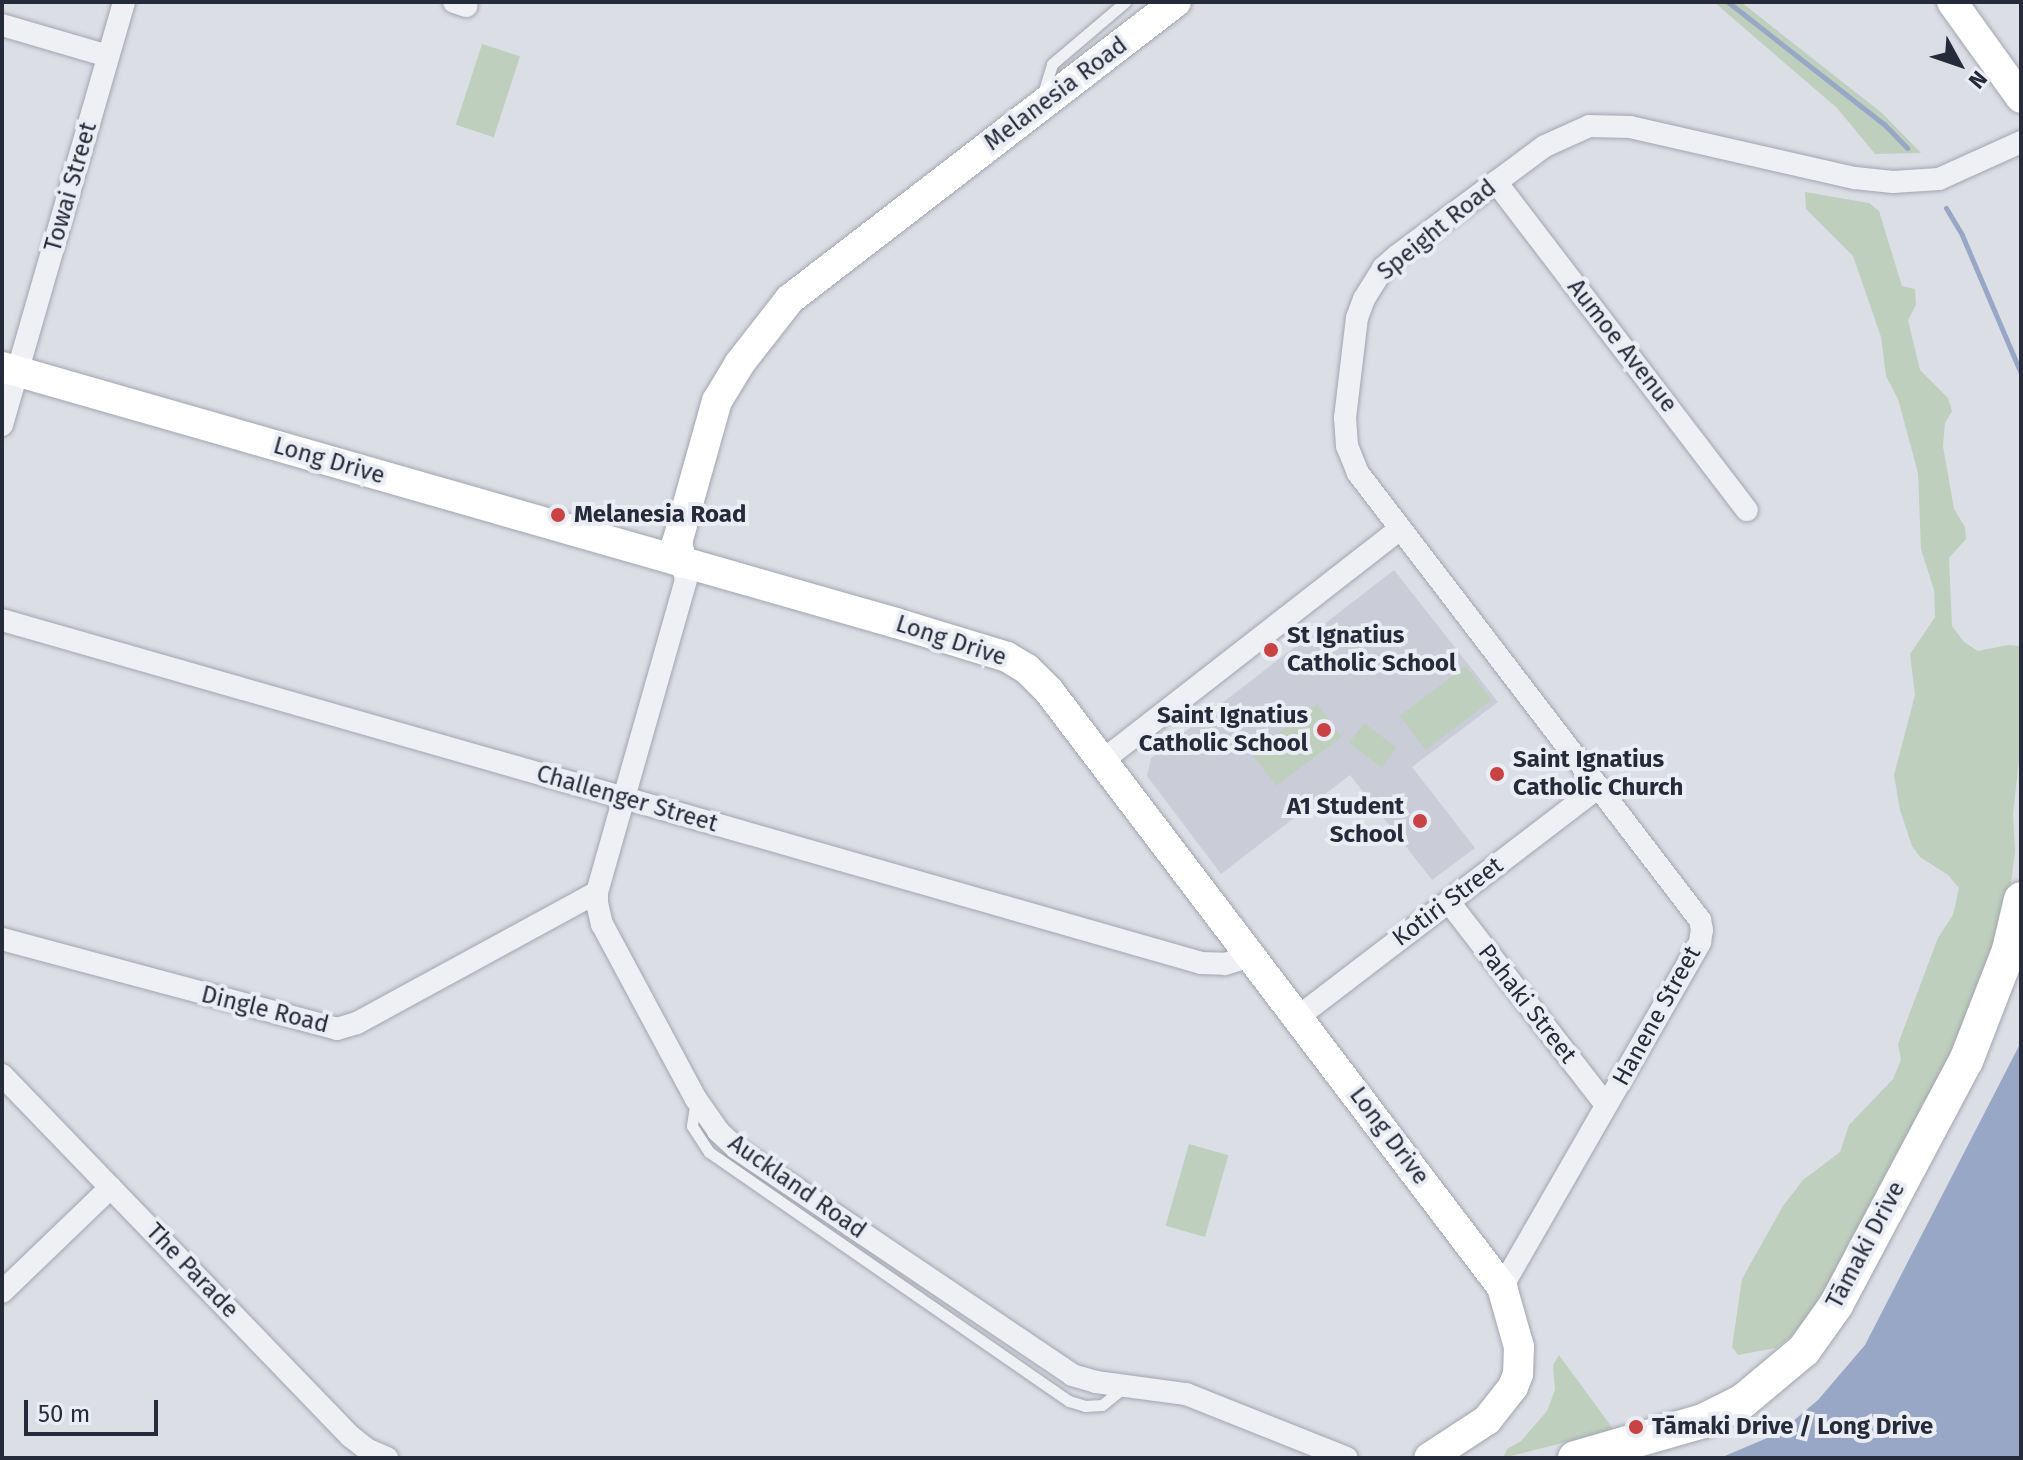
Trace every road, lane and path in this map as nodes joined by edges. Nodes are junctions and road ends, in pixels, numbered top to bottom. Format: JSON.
{"nodes":[{"id":1,"x":124,"y":2,"type":"edge"},
{"id":2,"x":1125,"y":2,"type":"edge"},
{"id":3,"x":1176,"y":2,"type":"edge"},
{"id":4,"x":1952,"y":2,"type":"edge"},
{"id":5,"x":2,"y":25,"type":"edge"},
{"id":6,"x":108,"y":56,"type":"junction"},
{"id":7,"x":2021,"y":98,"type":"edge"},
{"id":8,"x":1041,"y":106,"type":"junction"},
{"id":9,"x":2021,"y":142,"type":"edge"},
{"id":10,"x":1496,"y":182,"type":"junction"},
{"id":11,"x":10,"y":370,"type":"edge"},
{"id":12,"x":2,"y":425,"type":"edge"},
{"id":13,"x":1747,"y":510,"type":"dead end"},
{"id":14,"x":1400,"y":529,"type":"junction"},
{"id":15,"x":682,"y":563,"type":"junction"},
{"id":16,"x":2,"y":620,"type":"edge"},
{"id":17,"x":1102,"y":761,"type":"junction"},
{"id":18,"x":1599,"y":787,"type":"junction"},
{"id":19,"x":624,"y":798,"type":"junction"},
{"id":20,"x":597,"y":892,"type":"junction"},
{"id":21,"x":2021,"y":899,"type":"edge"},
{"id":22,"x":1449,"y":902,"type":"junction"},
{"id":23,"x":2,"y":939,"type":"edge"},
{"id":24,"x":1252,"y":956,"type":"junction"},
{"id":25,"x":1298,"y":1017,"type":"junction"},
{"id":26,"x":2,"y":1075,"type":"edge"},
{"id":27,"x":1606,"y":1105,"type":"junction"},
{"id":28,"x":111,"y":1187,"type":"junction"},
{"id":29,"x":1502,"y":1287,"type":"junction"},
{"id":30,"x":2,"y":1292,"type":"edge"},
{"id":31,"x":1455,"y":1447,"type":"edge"},
{"id":32,"x":1342,"y":1456,"type":"edge"},
{"id":33,"x":387,"y":1458,"type":"edge"},
{"id":34,"x":1429,"y":1458,"type":"edge"},
{"id":35,"x":1575,"y":1458,"type":"edge"}],
"edges":[{"from":1,"to":6,"type":"street","name":"Towai Street"},
{"from":2,"to":8,"type":"lane"},
{"from":3,"to":8,"type":"street","name":"Melanesia Road"},
{"from":4,"to":7,"type":"street"},
{"from":5,"to":6,"type":"street"},
{"from":6,"to":11,"type":"street","name":"Towai Street"},
{"from":8,"to":15,"type":"street","name":"Melanesia Road"},
{"from":9,"to":10,"type":"street","name":"Speight Road"},
{"from":10,"to":13,"type":"street","name":"Aumoe Avenue"},
{"from":10,"to":14,"type":"street","name":"Speight Road"},
{"from":11,"to":12,"type":"street"},
{"from":11,"to":15,"type":"street","name":"Long Drive"},
{"from":14,"to":17,"type":"street"},
{"from":14,"to":18,"type":"street","name":"Hanene Street"},
{"from":15,"to":17,"type":"street","name":"Long Drive"},
{"from":15,"to":19,"type":"street","name":"Auckland Road"},
{"from":16,"to":19,"type":"street","name":"Challenger Street"},
{"from":17,"to":24,"type":"street","name":"Long Drive"},
{"from":18,"to":22,"type":"street","name":"Kotiri Street"},
{"from":18,"to":27,"type":"street","name":"Hanene Street"},
{"from":19,"to":20,"type":"street","name":"Auckland Road"},
{"from":19,"to":24,"type":"street","name":"Challenger Street"},
{"from":20,"to":23,"type":"street","name":"Dingle Road"},
{"from":20,"to":32,"type":"street","name":"Auckland Road"},
{"from":21,"to":35,"type":"main road","name":"Tāmaki Drive"},
{"from":22,"to":25,"type":"street","name":"Kotiri Street"},
{"from":22,"to":27,"type":"street","name":"Pahaki Street"},
{"from":24,"to":25,"type":"street","name":"Long Drive"},
{"from":25,"to":29,"type":"street","name":"Long Drive"},
{"from":26,"to":28,"type":"street","name":"The Parade"},
{"from":27,"to":29,"type":"street","name":"Hanene Street"},
{"from":28,"to":30,"type":"street"},
{"from":28,"to":33,"type":"street","name":"The Parade"},
{"from":29,"to":31,"type":"street","name":"Long Drive"},
{"from":31,"to":34,"type":"street","name":"Long Drive"}]}
